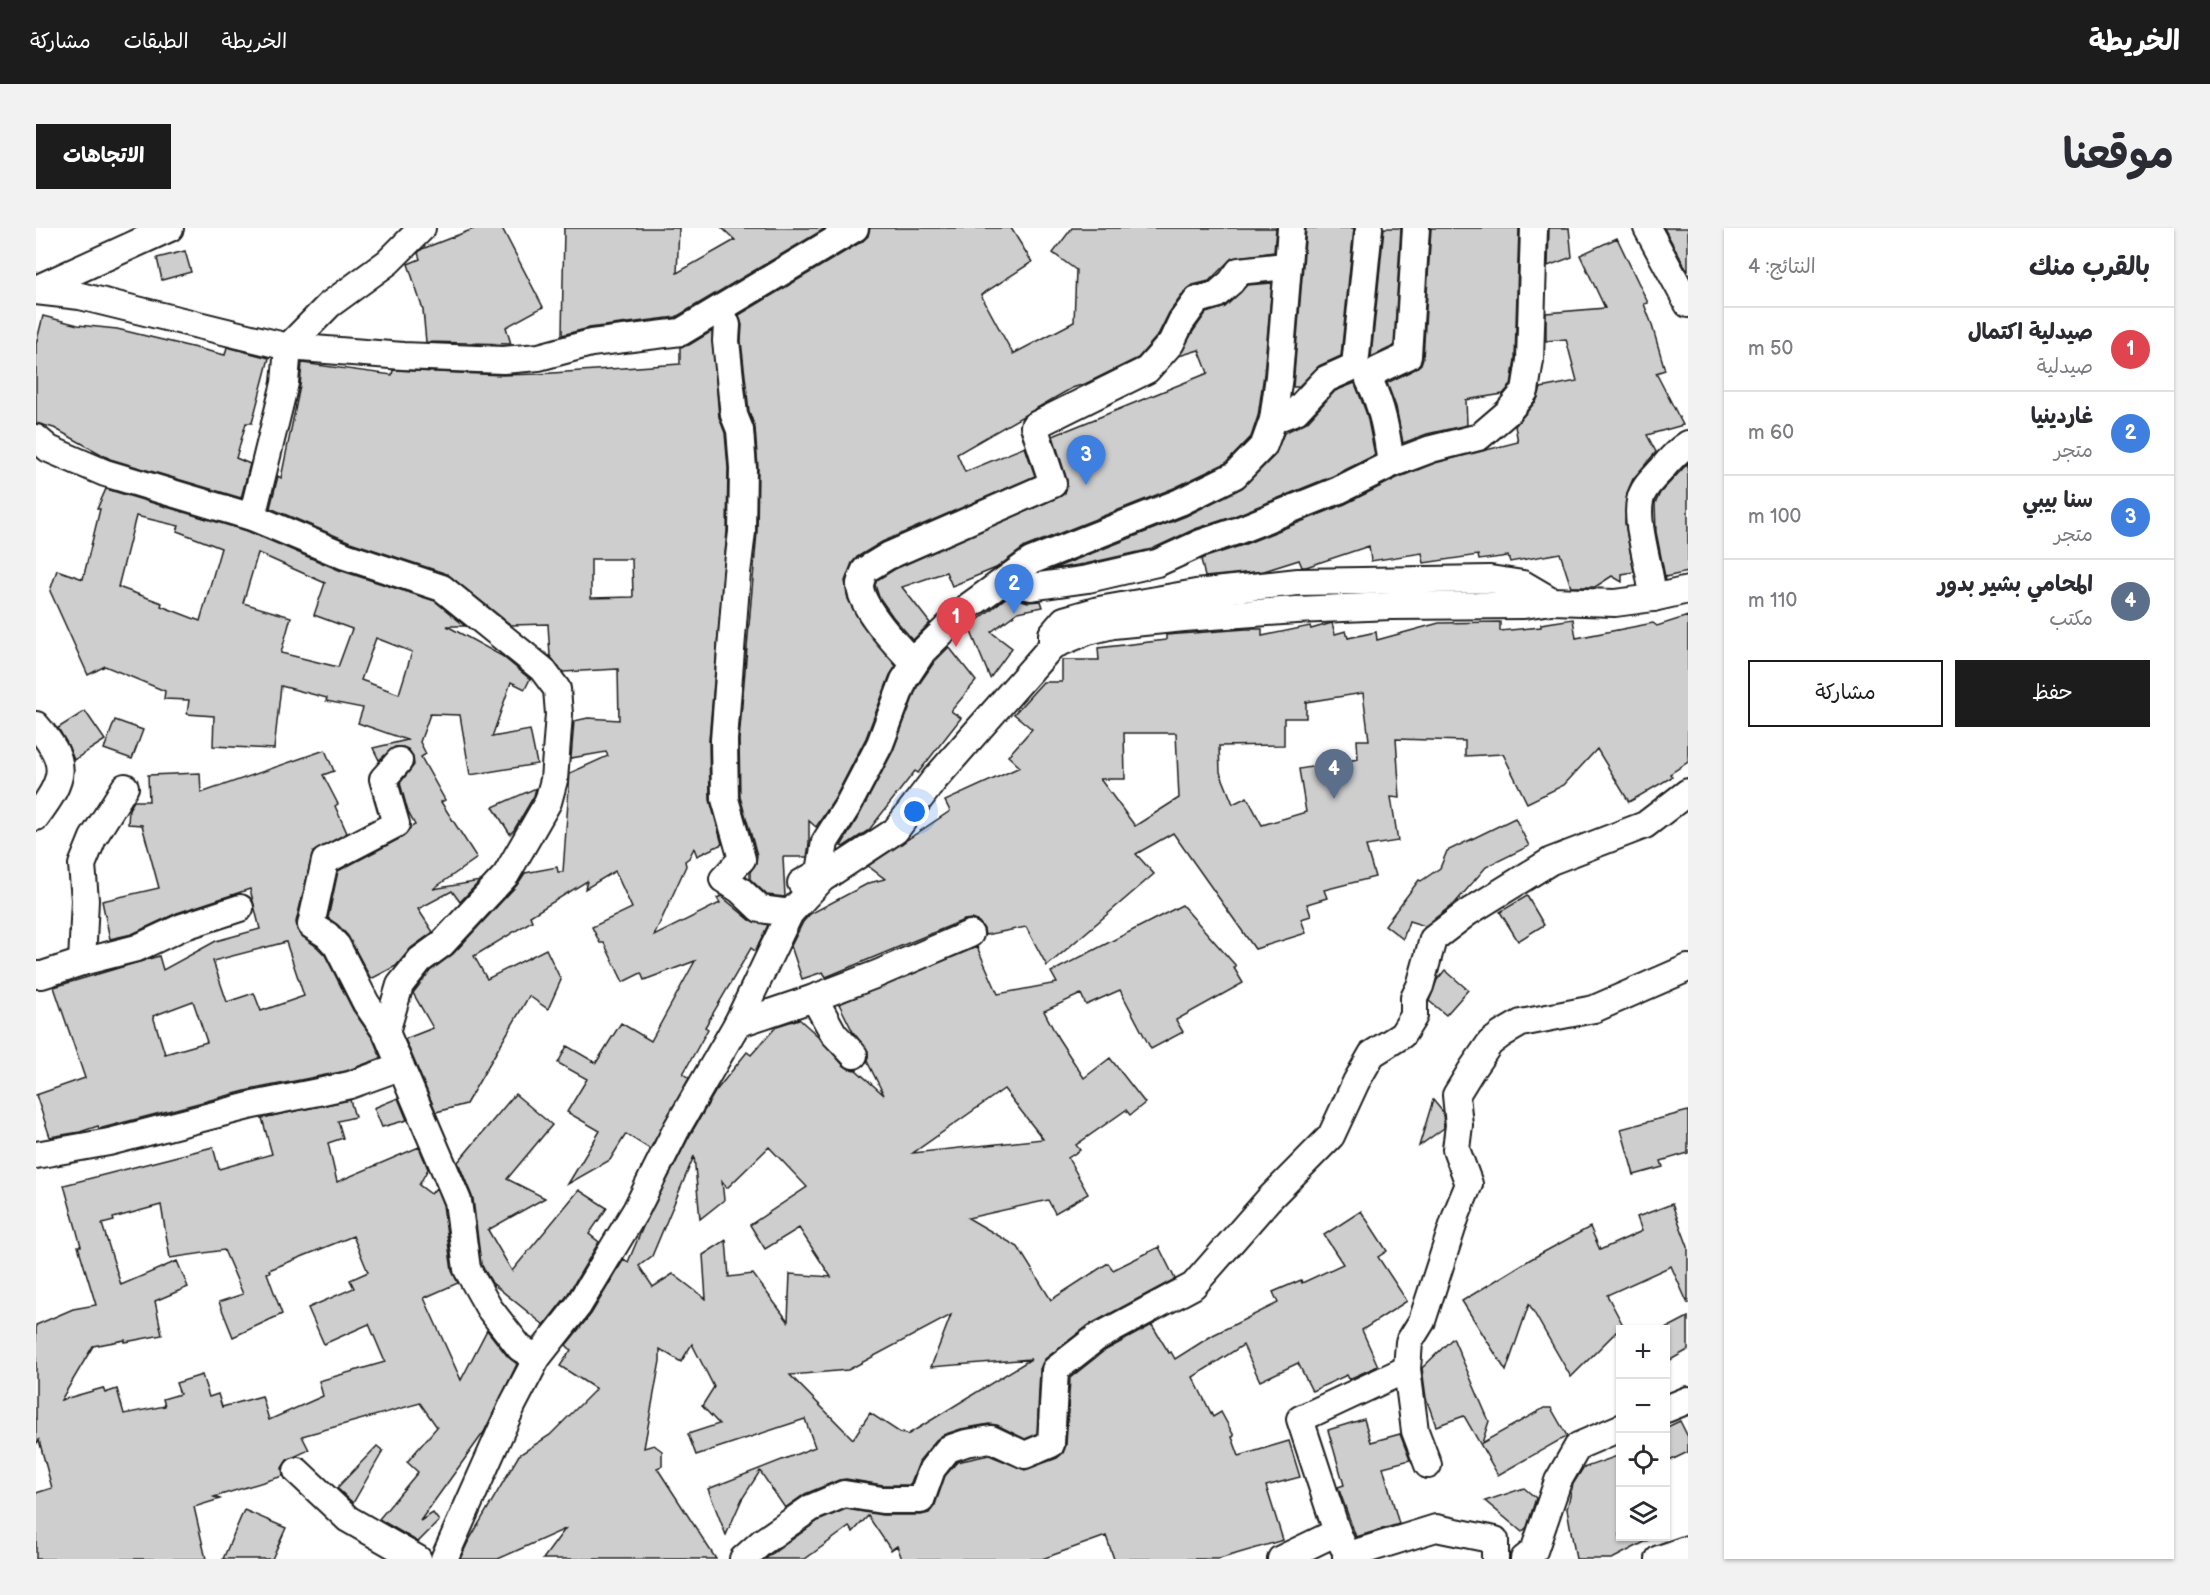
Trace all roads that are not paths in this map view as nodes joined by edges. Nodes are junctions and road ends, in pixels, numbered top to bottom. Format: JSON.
{"nodes":[{"id":1,"x":170,"y":228,"type":"edge"},
{"id":2,"x":422,"y":228,"type":"edge"},
{"id":3,"x":855,"y":228,"type":"edge"},
{"id":4,"x":1291,"y":228,"type":"edge"},
{"id":5,"x":1369,"y":228,"type":"edge"},
{"id":6,"x":1416,"y":228,"type":"edge"},
{"id":7,"x":1534,"y":228,"type":"edge"},
{"id":8,"x":1647,"y":228,"type":"edge"},
{"id":9,"x":1286,"y":270,"type":"junction"},
{"id":10,"x":36,"y":290,"type":"edge"},
{"id":11,"x":1688,"y":304,"type":"edge"},
{"id":12,"x":720,"y":309,"type":"junction"},
{"id":13,"x":288,"y":347,"type":"junction"},
{"id":14,"x":1362,"y":373,"type":"junction"},
{"id":15,"x":1273,"y":420,"type":"junction"},
{"id":16,"x":36,"y":438,"type":"edge"},
{"id":17,"x":1688,"y":444,"type":"edge"},
{"id":18,"x":1391,"y":464,"type":"junction"},
{"id":19,"x":252,"y":517,"type":"junction"},
{"id":20,"x":1007,"y":579,"type":"junction"},
{"id":21,"x":1688,"y":590,"type":"edge"},
{"id":22,"x":1653,"y":598,"type":"junction"},
{"id":23,"x":914,"y":663,"type":"junction"},
{"id":24,"x":36,"y":725,"type":"edge"},
{"id":25,"x":399,"y":761,"type":"dead end"},
{"id":26,"x":125,"y":787,"type":"dead end"},
{"id":27,"x":1688,"y":792,"type":"edge"},
{"id":28,"x":36,"y":817,"type":"edge"},
{"id":29,"x":240,"y":908,"type":"dead end"},
{"id":30,"x":790,"y":913,"type":"junction"},
{"id":31,"x":970,"y":934,"type":"dead end"},
{"id":32,"x":81,"y":962,"type":"junction"},
{"id":33,"x":1688,"y":968,"type":"edge"},
{"id":34,"x":36,"y":975,"type":"edge"},
{"id":35,"x":814,"y":998,"type":"junction"},
{"id":36,"x":737,"y":1024,"type":"junction"},
{"id":37,"x":386,"y":1032,"type":"junction"},
{"id":38,"x":854,"y":1055,"type":"dead end"},
{"id":39,"x":400,"y":1067,"type":"junction"},
{"id":40,"x":36,"y":1155,"type":"edge"},
{"id":41,"x":537,"y":1358,"type":"junction"},
{"id":42,"x":1407,"y":1369,"type":"junction"},
{"id":43,"x":1688,"y":1400,"type":"edge"},
{"id":44,"x":1670,"y":1407,"type":"edge"},
{"id":45,"x":1616,"y":1430,"type":"edge"},
{"id":46,"x":1428,"y":1465,"type":"dead end"},
{"id":47,"x":297,"y":1471,"type":"dead end"},
{"id":48,"x":1337,"y":1532,"type":"junction"},
{"id":49,"x":1688,"y":1549,"type":"edge"},
{"id":50,"x":1347,"y":1557,"type":"edge"},
{"id":51,"x":418,"y":1559,"type":"edge"},
{"id":52,"x":444,"y":1559,"type":"edge"},
{"id":53,"x":743,"y":1559,"type":"edge"},
{"id":54,"x":1281,"y":1559,"type":"edge"},
{"id":55,"x":1495,"y":1559,"type":"edge"},
{"id":56,"x":1524,"y":1559,"type":"edge"},
{"id":57,"x":1659,"y":1559,"type":"edge"}],
"edges":[{"from":1,"to":10,"type":"street"},
{"from":2,"to":13,"type":"street"},
{"from":3,"to":12,"type":"street"},
{"from":4,"to":9,"type":"street"},
{"from":5,"to":14,"type":"street"},
{"from":6,"to":14,"type":"street"},
{"from":7,"to":18,"type":"street"},
{"from":8,"to":11,"type":"street"},
{"from":9,"to":15,"type":"street"},
{"from":9,"to":23,"type":"street"},
{"from":10,"to":13,"type":"street"},
{"from":12,"to":13,"type":"street"},
{"from":12,"to":30,"type":"street"},
{"from":13,"to":19,"type":"street"},
{"from":14,"to":15,"type":"street"},
{"from":14,"to":18,"type":"street"},
{"from":15,"to":20,"type":"street"},
{"from":16,"to":19,"type":"street"},
{"from":17,"to":22,"type":"street"},
{"from":18,"to":20,"type":"street"},
{"from":19,"to":37,"type":"street"},
{"from":20,"to":23,"type":"street"},
{"from":21,"to":22,"type":"street"},
{"from":22,"to":30,"type":"street"},
{"from":23,"to":30,"type":"street"},
{"from":24,"to":28,"type":"street"},
{"from":25,"to":37,"type":"street"},
{"from":26,"to":32,"type":"street"},
{"from":27,"to":53,"type":"street"},
{"from":29,"to":32,"type":"street"},
{"from":30,"to":36,"type":"street"},
{"from":31,"to":35,"type":"street"},
{"from":32,"to":34,"type":"street"},
{"from":33,"to":42,"type":"street"},
{"from":35,"to":36,"type":"street"},
{"from":35,"to":38,"type":"street"},
{"from":36,"to":41,"type":"street"},
{"from":37,"to":39,"type":"street"},
{"from":39,"to":40,"type":"street"},
{"from":39,"to":41,"type":"street"},
{"from":41,"to":52,"type":"street"},
{"from":42,"to":46,"type":"street"},
{"from":42,"to":48,"type":"street"},
{"from":43,"to":44,"type":"street"},
{"from":45,"to":56,"type":"street"},
{"from":47,"to":51,"type":"street"},
{"from":48,"to":50,"type":"street"},
{"from":48,"to":54,"type":"street"},
{"from":49,"to":57,"type":"street"},
{"from":50,"to":55,"type":"street"}]}
